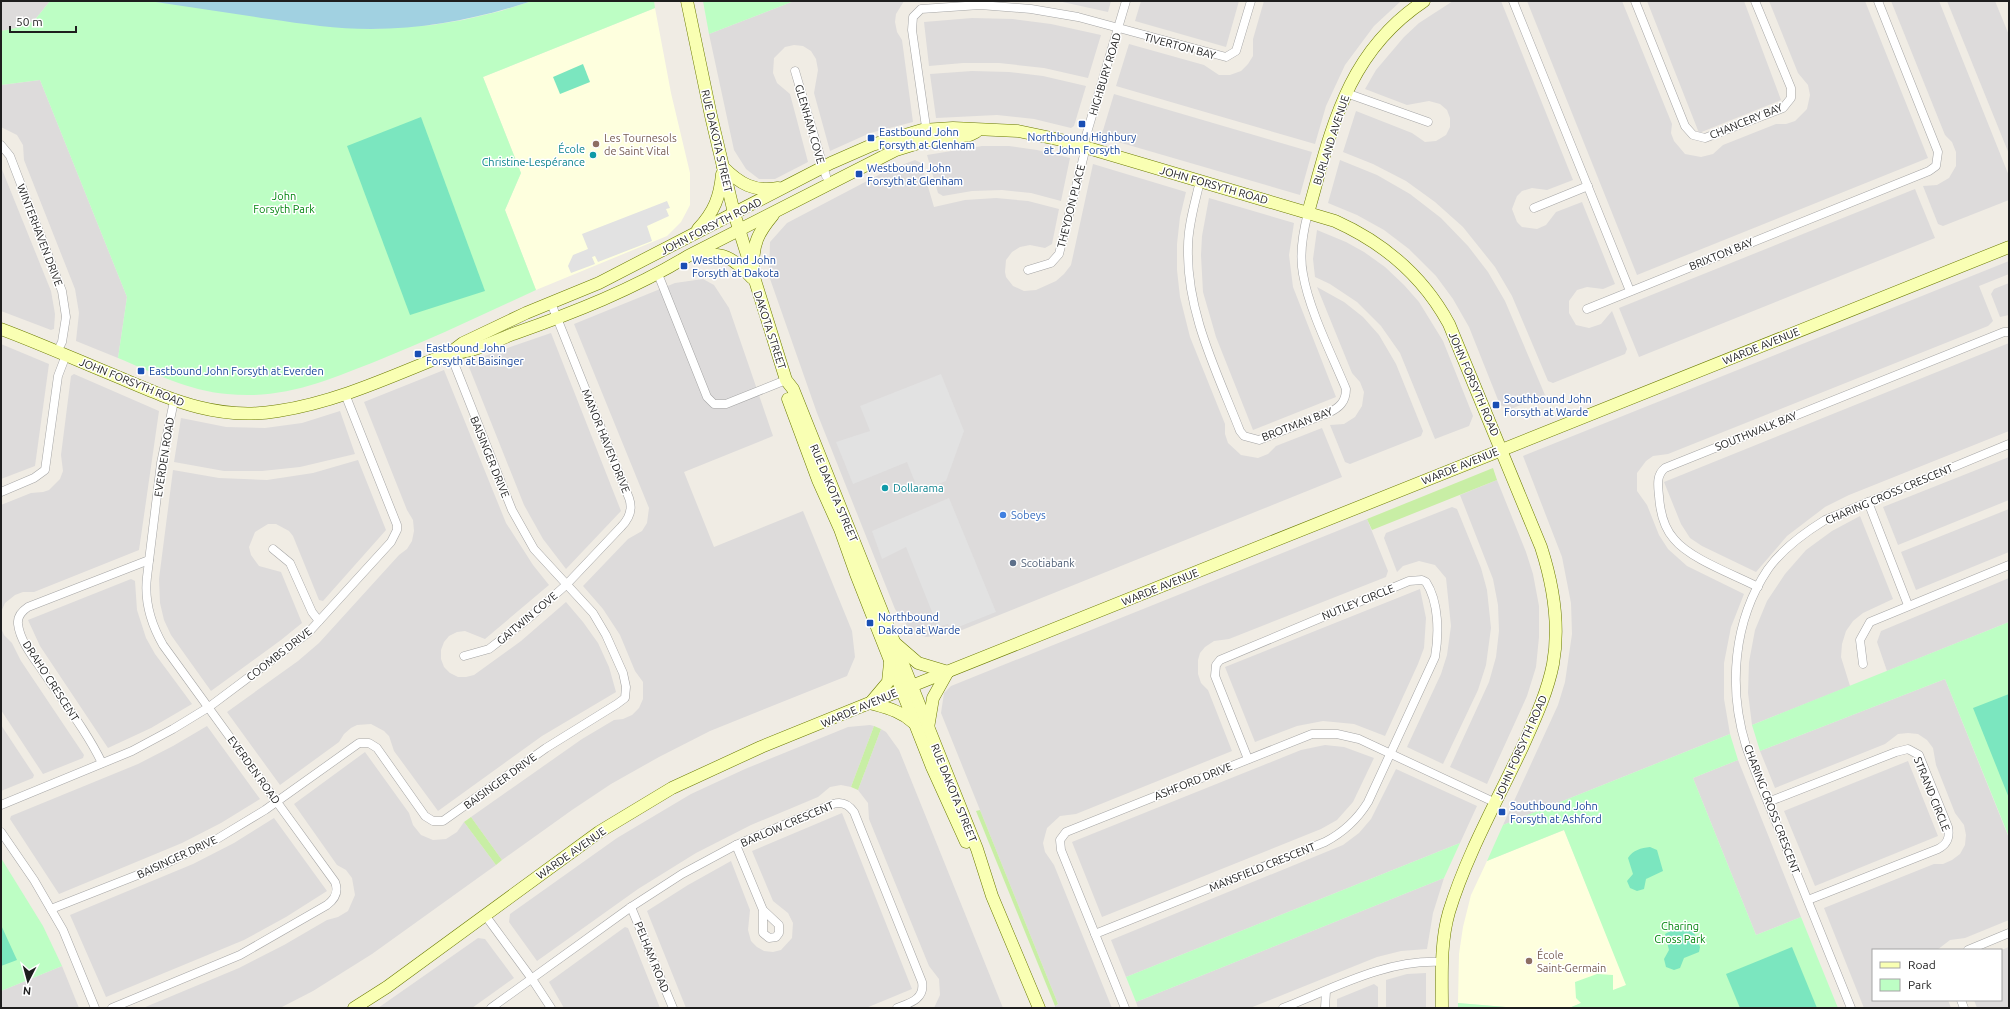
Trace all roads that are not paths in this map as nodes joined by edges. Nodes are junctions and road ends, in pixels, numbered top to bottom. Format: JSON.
{"nodes":[{"id":1,"x":688,"y":1,"type":"edge"},
{"id":2,"x":1126,"y":1,"type":"edge"},
{"id":3,"x":1251,"y":1,"type":"edge"},
{"id":4,"x":1424,"y":1,"type":"edge"},
{"id":5,"x":1513,"y":1,"type":"edge"},
{"id":6,"x":1635,"y":1,"type":"edge"},
{"id":7,"x":1755,"y":1,"type":"edge"},
{"id":8,"x":1878,"y":1,"type":"edge"},
{"id":9,"x":1118,"y":29,"type":"junction"},
{"id":10,"x":795,"y":71,"type":"dead end"},
{"id":11,"x":1346,"y":93,"type":"junction"},
{"id":12,"x":1428,"y":122,"type":"dead end"},
{"id":13,"x":927,"y":135,"type":"junction"},
{"id":14,"x":1,"y":145,"type":"edge"},
{"id":15,"x":1084,"y":147,"type":"junction"},
{"id":16,"x":723,"y":167,"type":"junction"},
{"id":17,"x":824,"y":172,"type":"junction"},
{"id":18,"x":1200,"y":181,"type":"junction"},
{"id":19,"x":787,"y":186,"type":"junction"},
{"id":20,"x":1588,"y":186,"type":"junction"},
{"id":21,"x":1534,"y":208,"type":"dead end"},
{"id":22,"x":776,"y":210,"type":"junction"},
{"id":23,"x":734,"y":213,"type":"junction"},
{"id":24,"x":1308,"y":213,"type":"junction"},
{"id":25,"x":739,"y":230,"type":"junction"},
{"id":26,"x":692,"y":235,"type":"junction"},
{"id":27,"x":2009,"y":247,"type":"edge"},
{"id":28,"x":688,"y":256,"type":"junction"},
{"id":29,"x":1028,"y":270,"type":"dead end"},
{"id":30,"x":658,"y":274,"type":"junction"},
{"id":31,"x":754,"y":280,"type":"junction"},
{"id":32,"x":1630,"y":291,"type":"junction"},
{"id":33,"x":551,"y":303,"type":"junction"},
{"id":34,"x":1587,"y":309,"type":"dead end"},
{"id":35,"x":557,"y":318,"type":"junction"},
{"id":36,"x":1,"y":329,"type":"edge"},
{"id":37,"x":2009,"y":332,"type":"edge"},
{"id":38,"x":450,"y":353,"type":"junction"},
{"id":39,"x":62,"y":354,"type":"junction"},
{"id":40,"x":786,"y":380,"type":"junction"},
{"id":41,"x":345,"y":394,"type":"junction"},
{"id":42,"x":174,"y":401,"type":"junction"},
{"id":43,"x":2009,"y":444,"type":"edge"},
{"id":44,"x":1501,"y":450,"type":"junction"},
{"id":45,"x":1,"y":492,"type":"edge"},
{"id":46,"x":1868,"y":502,"type":"junction"},
{"id":47,"x":273,"y":549,"type":"dead end"},
{"id":48,"x":149,"y":560,"type":"junction"},
{"id":49,"x":2009,"y":565,"type":"edge"},
{"id":50,"x":566,"y":585,"type":"junction"},
{"id":51,"x":1758,"y":587,"type":"junction"},
{"id":52,"x":1908,"y":605,"type":"junction"},
{"id":53,"x":319,"y":621,"type":"junction"},
{"id":54,"x":893,"y":642,"type":"junction"},
{"id":55,"x":464,"y":656,"type":"dead end"},
{"id":56,"x":890,"y":658,"type":"junction"},
{"id":57,"x":1863,"y":664,"type":"dead end"},
{"id":58,"x":948,"y":672,"type":"junction"},
{"id":59,"x":907,"y":688,"type":"junction"},
{"id":60,"x":870,"y":703,"type":"junction"},
{"id":61,"x":209,"y":707,"type":"junction"},
{"id":62,"x":915,"y":723,"type":"junction"},
{"id":63,"x":928,"y":729,"type":"junction"},
{"id":64,"x":1391,"y":754,"type":"junction"},
{"id":65,"x":1248,"y":759,"type":"junction"},
{"id":66,"x":102,"y":763,"type":"junction"},
{"id":67,"x":277,"y":801,"type":"junction"},
{"id":68,"x":1768,"y":802,"type":"junction"},
{"id":69,"x":1496,"y":803,"type":"junction"},
{"id":70,"x":1,"y":804,"type":"edge"},
{"id":71,"x":1,"y":832,"type":"edge"},
{"id":72,"x":736,"y":845,"type":"junction"},
{"id":73,"x":988,"y":884,"type":"junction"},
{"id":74,"x":1808,"y":900,"type":"junction"},
{"id":75,"x":631,"y":907,"type":"junction"},
{"id":76,"x":51,"y":909,"type":"junction"},
{"id":77,"x":763,"y":910,"type":"dead end"},
{"id":78,"x":485,"y":915,"type":"junction"},
{"id":79,"x":2009,"y":933,"type":"edge"},
{"id":80,"x":1095,"y":934,"type":"junction"},
{"id":81,"x":1970,"y":949,"type":"edge"},
{"id":82,"x":1442,"y":962,"type":"junction"},
{"id":83,"x":532,"y":978,"type":"junction"},
{"id":84,"x":1326,"y":991,"type":"junction"},
{"id":85,"x":95,"y":1008,"type":"edge"},
{"id":86,"x":112,"y":1008,"type":"edge"},
{"id":87,"x":354,"y":1008,"type":"edge"},
{"id":88,"x":491,"y":1008,"type":"edge"},
{"id":89,"x":551,"y":1008,"type":"edge"},
{"id":90,"x":673,"y":1008,"type":"edge"},
{"id":91,"x":897,"y":1008,"type":"edge"},
{"id":92,"x":1039,"y":1008,"type":"edge"},
{"id":93,"x":1125,"y":1008,"type":"edge"},
{"id":94,"x":1283,"y":1008,"type":"edge"},
{"id":95,"x":1325,"y":1008,"type":"edge"},
{"id":96,"x":1442,"y":1008,"type":"edge"},
{"id":97,"x":1851,"y":1008,"type":"edge"}],
"edges":[{"from":1,"to":16,"type":"street","name":"RUE DAKOTA STREET"},
{"from":2,"to":9,"type":"street","name":"HIGHBURY ROAD"},
{"from":3,"to":9,"type":"street","name":"TIVERTON BAY"},
{"from":4,"to":11,"type":"street","name":"BURLAND AVENUE"},
{"from":5,"to":20,"type":"street"},
{"from":6,"to":7,"type":"street","name":"CHANCERY BAY"},
{"from":8,"to":32,"type":"street","name":"BRIXTON BAY"},
{"from":9,"to":13,"type":"street","name":"TIVERTON BAY"},
{"from":9,"to":15,"type":"street","name":"HIGHBURY ROAD"},
{"from":10,"to":17,"type":"street","name":"GLENHAM COVE"},
{"from":11,"to":12,"type":"street"},
{"from":11,"to":24,"type":"street","name":"BURLAND AVENUE"},
{"from":13,"to":15,"type":"street","name":"JOHN FORSYTH ROAD"},
{"from":13,"to":17,"type":"street","name":"JOHN FORSYTH ROAD"},
{"from":13,"to":22,"type":"street","name":"JOHN FORSYTH ROAD"},
{"from":14,"to":39,"type":"street","name":"WINTERHAVEN DRIVE"},
{"from":15,"to":18,"type":"street","name":"JOHN FORSYTH ROAD"},
{"from":15,"to":29,"type":"street","name":"THEYDON PLACE"},
{"from":16,"to":19,"type":"street"},
{"from":16,"to":23,"type":"street","name":"RUE DAKOTA STREET"},
{"from":16,"to":26,"type":"street"},
{"from":17,"to":19,"type":"street","name":"JOHN FORSYTH ROAD"},
{"from":18,"to":24,"type":"street","name":"JOHN FORSYTH ROAD"},
{"from":18,"to":24,"type":"street","name":"BROTMAN BAY"},
{"from":19,"to":23,"type":"street","name":"JOHN FORSYTH ROAD"},
{"from":20,"to":21,"type":"street"},
{"from":20,"to":32,"type":"street"},
{"from":22,"to":25,"type":"street","name":"JOHN FORSYTH ROAD"},
{"from":22,"to":31,"type":"street"},
{"from":23,"to":25,"type":"street","name":"RUE DAKOTA STREET"},
{"from":23,"to":26,"type":"street","name":"JOHN FORSYTH ROAD"},
{"from":24,"to":44,"type":"street","name":"JOHN FORSYTH ROAD"},
{"from":25,"to":28,"type":"street","name":"JOHN FORSYTH ROAD"},
{"from":25,"to":31,"type":"street","name":"RUE DAKOTA STREET"},
{"from":26,"to":33,"type":"street","name":"JOHN FORSYTH ROAD"},
{"from":27,"to":44,"type":"street","name":"WARDE AVENUE"},
{"from":28,"to":30,"type":"street","name":"JOHN FORSYTH ROAD"},
{"from":28,"to":31,"type":"street"},
{"from":30,"to":35,"type":"street","name":"JOHN FORSYTH ROAD"},
{"from":30,"to":40,"type":"street"},
{"from":31,"to":40,"type":"street","name":"DAKOTA STREET"},
{"from":32,"to":34,"type":"street"},
{"from":33,"to":35,"type":"street","name":"MANOR HAVEN DRIVE"},
{"from":33,"to":38,"type":"street","name":"JOHN FORSYTH ROAD"},
{"from":35,"to":38,"type":"street","name":"JOHN FORSYTH ROAD"},
{"from":35,"to":50,"type":"street","name":"MANOR HAVEN DRIVE"},
{"from":36,"to":39,"type":"street","name":"JOHN FORSYTH ROAD"},
{"from":37,"to":51,"type":"street","name":"SOUTHWALK BAY"},
{"from":38,"to":41,"type":"street","name":"JOHN FORSYTH ROAD"},
{"from":38,"to":50,"type":"street","name":"BAISINGER DRIVE"},
{"from":39,"to":42,"type":"street","name":"JOHN FORSYTH ROAD"},
{"from":39,"to":45,"type":"street","name":"WINTERHAVEN DRIVE"},
{"from":40,"to":54,"type":"street","name":"RUE DAKOTA STREET"},
{"from":40,"to":56,"type":"street","name":"RUE DAKOTA STREET"},
{"from":41,"to":42,"type":"street","name":"JOHN FORSYTH ROAD"},
{"from":41,"to":53,"type":"street","name":"COOMBS DRIVE"},
{"from":42,"to":48,"type":"street","name":"EVERDEN ROAD"},
{"from":43,"to":46,"type":"street","name":"CHARING CROSS CRESCENT"},
{"from":44,"to":58,"type":"street","name":"WARDE AVENUE"},
{"from":44,"to":69,"type":"street","name":"JOHN FORSYTH ROAD"},
{"from":46,"to":51,"type":"street","name":"CHARING CROSS CRESCENT"},
{"from":46,"to":52,"type":"street"},
{"from":47,"to":53,"type":"street"},
{"from":48,"to":61,"type":"street","name":"EVERDEN ROAD"},
{"from":48,"to":66,"type":"street","name":"DRAHO CRESCENT"},
{"from":49,"to":52,"type":"street"},
{"from":50,"to":55,"type":"street","name":"GAITWIN COVE"},
{"from":50,"to":67,"type":"street","name":"BAISINGER DRIVE"},
{"from":51,"to":68,"type":"street","name":"CHARING CROSS CRESCENT"},
{"from":52,"to":57,"type":"street"},
{"from":53,"to":61,"type":"street","name":"COOMBS DRIVE"},
{"from":54,"to":58,"type":"street"},
{"from":54,"to":59,"type":"street","name":"RUE DAKOTA STREET"},
{"from":56,"to":59,"type":"street"},
{"from":56,"to":60,"type":"street"},
{"from":58,"to":59,"type":"street","name":"WARDE AVENUE"},
{"from":58,"to":63,"type":"street"},
{"from":59,"to":60,"type":"street","name":"WARDE AVENUE"},
{"from":59,"to":62,"type":"street","name":"RUE DAKOTA STREET"},
{"from":59,"to":63,"type":"street","name":"RUE DAKOTA STREET"},
{"from":60,"to":62,"type":"street"},
{"from":60,"to":78,"type":"street","name":"WARDE AVENUE"},
{"from":61,"to":66,"type":"street","name":"COOMBS DRIVE"},
{"from":61,"to":67,"type":"street","name":"EVERDEN ROAD"},
{"from":62,"to":73,"type":"street","name":"RUE DAKOTA STREET"},
{"from":63,"to":73,"type":"street","name":"RUE DAKOTA STREET"},
{"from":64,"to":65,"type":"street","name":"ASHFORD DRIVE"},
{"from":64,"to":65,"type":"street","name":"NUTLEY CIRCLE"},
{"from":64,"to":69,"type":"street","name":"ASHFORD DRIVE"},
{"from":64,"to":80,"type":"street","name":"MANSFIELD CRESCENT"},
{"from":65,"to":80,"type":"street","name":"ASHFORD DRIVE"},
{"from":66,"to":70,"type":"street","name":"COOMBS DRIVE"},
{"from":67,"to":76,"type":"street","name":"BAISINGER DRIVE"},
{"from":67,"to":86,"type":"street","name":"EVERDEN ROAD"},
{"from":68,"to":74,"type":"street","name":"CHARING CROSS CRESCENT"},
{"from":68,"to":74,"type":"street","name":"STRAND CIRCLE"},
{"from":69,"to":82,"type":"street","name":"JOHN FORSYTH ROAD"},
{"from":71,"to":76,"type":"street"},
{"from":72,"to":75,"type":"street","name":"BARLOW CRESCENT"},
{"from":72,"to":77,"type":"street"},
{"from":72,"to":91,"type":"street","name":"BARLOW CRESCENT"},
{"from":73,"to":92,"type":"street","name":"RUE DAKOTA STREET"},
{"from":74,"to":97,"type":"street","name":"CHARING CROSS CRESCENT"},
{"from":75,"to":83,"type":"street","name":"BARLOW CRESCENT"},
{"from":75,"to":90,"type":"street","name":"PELHAM ROAD"},
{"from":76,"to":85,"type":"street"},
{"from":78,"to":83,"type":"street"},
{"from":78,"to":87,"type":"street","name":"WARDE AVENUE"},
{"from":79,"to":81,"type":"street"},
{"from":80,"to":93,"type":"street","name":"ASHFORD DRIVE"},
{"from":82,"to":84,"type":"street"},
{"from":82,"to":96,"type":"street","name":"JOHN FORSYTH ROAD"},
{"from":83,"to":88,"type":"street","name":"BARLOW CRESCENT"},
{"from":83,"to":89,"type":"street"},
{"from":84,"to":94,"type":"street"},
{"from":84,"to":95,"type":"street"}]}
